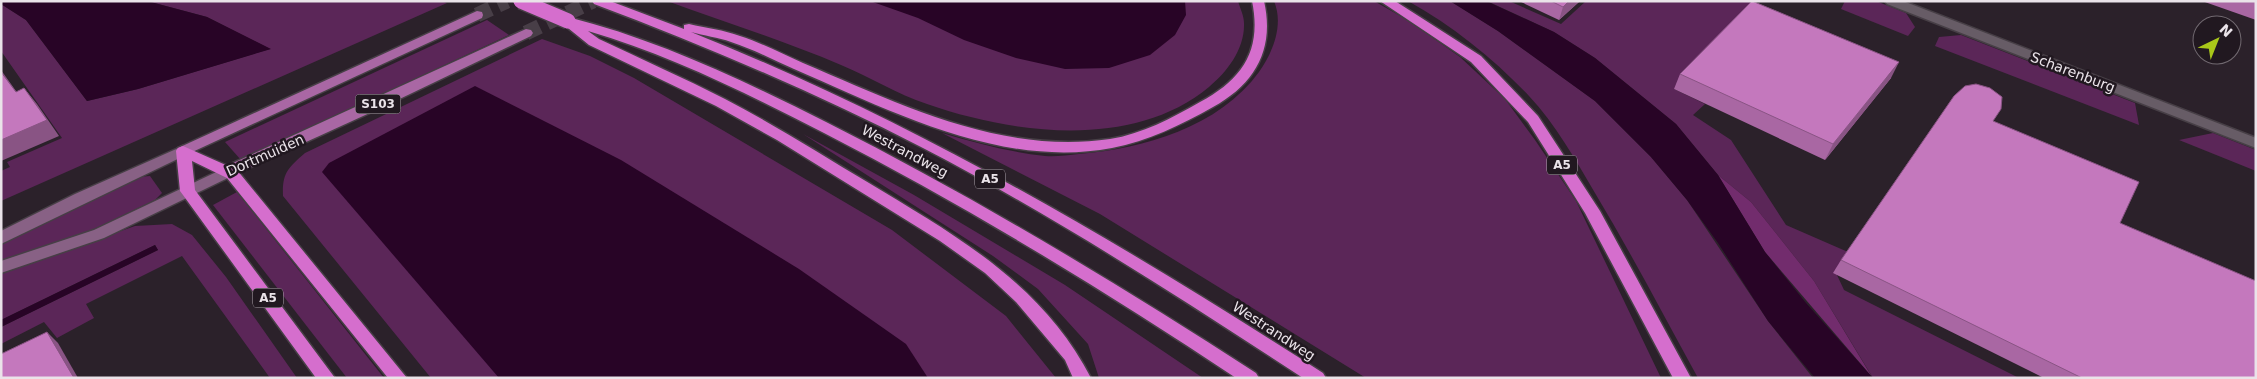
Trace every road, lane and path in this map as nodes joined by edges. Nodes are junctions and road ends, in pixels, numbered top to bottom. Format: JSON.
{"nodes":[{"id":1,"x":520,"y":1,"type":"edge"},
{"id":2,"x":598,"y":1,"type":"edge"},
{"id":3,"x":1258,"y":1,"type":"edge"},
{"id":4,"x":1386,"y":1,"type":"edge"},
{"id":5,"x":1891,"y":1,"type":"edge"},
{"id":6,"x":477,"y":15,"type":"tunnel mouth"},
{"id":7,"x":643,"y":18,"type":"junction"},
{"id":8,"x":568,"y":21,"type":"junction"},
{"id":9,"x":526,"y":33,"type":"tunnel mouth"},
{"id":10,"x":2256,"y":143,"type":"edge"},
{"id":11,"x":183,"y":151,"type":"junction"},
{"id":12,"x":229,"y":171,"type":"junction"},
{"id":13,"x":188,"y":191,"type":"junction"},
{"id":14,"x":1,"y":238,"type":"edge"},
{"id":15,"x":1,"y":267,"type":"edge"},
{"id":16,"x":326,"y":378,"type":"edge"},
{"id":17,"x":398,"y":378,"type":"edge"},
{"id":18,"x":1082,"y":378,"type":"edge"},
{"id":19,"x":1250,"y":378,"type":"edge"},
{"id":20,"x":1317,"y":378,"type":"edge"},
{"id":21,"x":1682,"y":378,"type":"edge"}],
"edges":[{"from":1,"to":8,"type":"highway","name":"Westrandweg","number":"A5","bridge":true},
{"from":2,"to":7,"type":"highway","name":"Westrandweg","number":"A5"},
{"from":3,"to":7,"type":"highway","number":"A5"},
{"from":4,"to":21,"type":"highway","number":"A5"},
{"from":5,"to":10,"type":"street","name":"Scharenburg"},
{"from":6,"to":11,"type":"main road"},
{"from":7,"to":20,"type":"highway","name":"Westrandweg","number":"A5"},
{"from":8,"to":18,"type":"highway","number":"A5"},
{"from":8,"to":19,"type":"highway","name":"Westrandweg","number":"A5"},
{"from":9,"to":12,"type":"main road","name":"Dortmuiden","number":"S103"},
{"from":11,"to":12,"type":"highway"},
{"from":11,"to":13,"type":"highway","number":"A5"},
{"from":11,"to":14,"type":"main road"},
{"from":12,"to":13,"type":"main road","name":"Dortmuiden","number":"S103"},
{"from":12,"to":17,"type":"highway"},
{"from":13,"to":15,"type":"main road","name":"Dortmuiden","number":"S103"},
{"from":13,"to":16,"type":"highway","number":"A5"}]}
